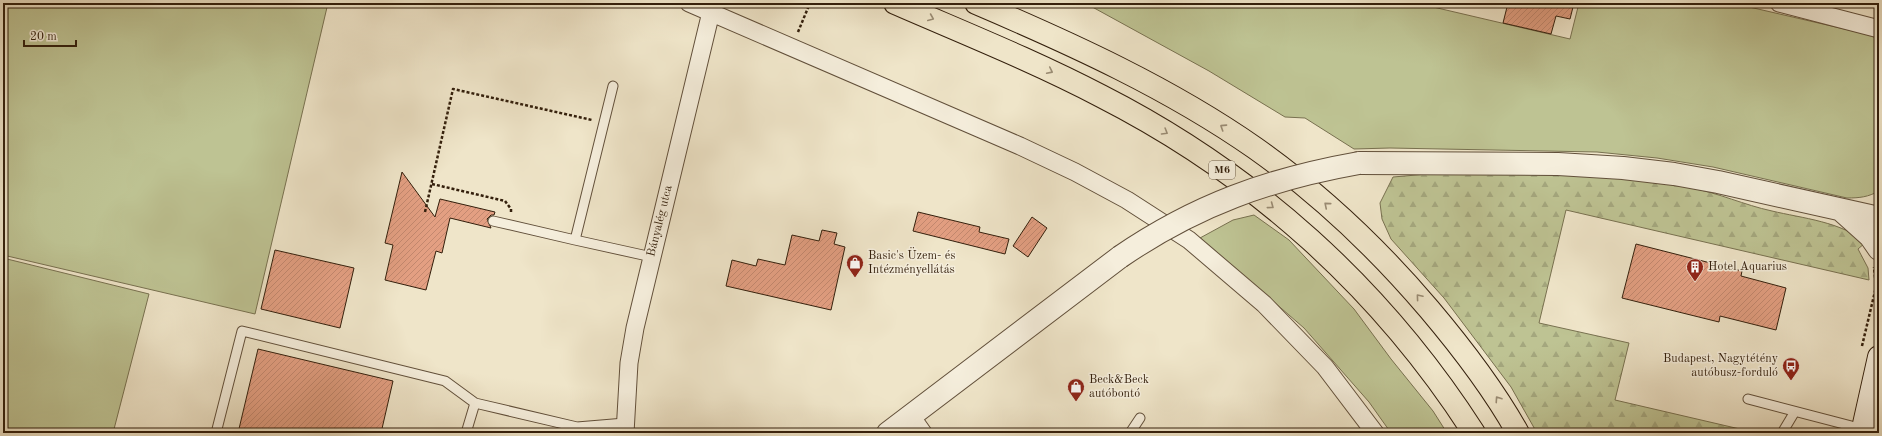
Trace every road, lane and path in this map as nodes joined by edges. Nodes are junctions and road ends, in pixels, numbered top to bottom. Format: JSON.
{"nodes":[{"id":1,"x":690,"y":3,"type":"edge"},
{"id":2,"x":810,"y":3,"type":"edge"},
{"id":3,"x":895,"y":3,"type":"edge"},
{"id":4,"x":976,"y":3,"type":"edge"},
{"id":5,"x":1779,"y":3,"type":"edge"},
{"id":6,"x":711,"y":12,"type":"junction"},
{"id":7,"x":1879,"y":29,"type":"edge"},
{"id":8,"x":796,"y":37,"type":"dead end"},
{"id":9,"x":613,"y":86,"type":"dead end"},
{"id":10,"x":604,"y":123,"type":"junction"},
{"id":11,"x":432,"y":184,"type":"junction"},
{"id":12,"x":1879,"y":205,"type":"edge"},
{"id":13,"x":1840,"y":209,"type":"junction"},
{"id":14,"x":425,"y":212,"type":"dead end"},
{"id":15,"x":1879,"y":218,"type":"edge"},
{"id":16,"x":493,"y":221,"type":"dead end"},
{"id":17,"x":512,"y":226,"type":"junction"},
{"id":18,"x":576,"y":240,"type":"junction"},
{"id":19,"x":1876,"y":255,"type":"edge"},
{"id":20,"x":652,"y":257,"type":"junction"},
{"id":21,"x":1870,"y":353,"type":"edge"},
{"id":22,"x":1748,"y":399,"type":"dead end"},
{"id":23,"x":475,"y":403,"type":"junction"},
{"id":24,"x":1794,"y":412,"type":"junction"},
{"id":25,"x":1140,"y":418,"type":"dead end"},
{"id":26,"x":917,"y":425,"type":"edge"},
{"id":27,"x":562,"y":428,"type":"edge"},
{"id":28,"x":625,"y":428,"type":"edge"},
{"id":29,"x":1862,"y":431,"type":"edge"},
{"id":30,"x":216,"y":433,"type":"edge"},
{"id":31,"x":466,"y":433,"type":"edge"},
{"id":32,"x":888,"y":433,"type":"edge"},
{"id":33,"x":1130,"y":433,"type":"edge"},
{"id":34,"x":1375,"y":433,"type":"edge"},
{"id":35,"x":1474,"y":433,"type":"edge"},
{"id":36,"x":1518,"y":433,"type":"edge"},
{"id":37,"x":1782,"y":433,"type":"edge"}],
"edges":[{"from":1,"to":6,"type":"street"},
{"from":2,"to":8,"type":"path"},
{"from":3,"to":35,"type":"highway","number":"M6","one_way":true},
{"from":36,"to":4,"type":"highway","one_way":true},
{"from":5,"to":7,"type":"street"},
{"from":6,"to":20,"type":"street","name":"Bányalég utca"},
{"from":6,"to":34,"type":"street"},
{"from":9,"to":10,"type":"lane"},
{"from":10,"to":11,"type":"path"},
{"from":10,"to":18,"type":"lane"},
{"from":11,"to":14,"type":"path"},
{"from":11,"to":17,"type":"path"},
{"from":12,"to":13,"type":"street"},
{"from":13,"to":15,"type":"street"},
{"from":13,"to":19,"type":"street"},
{"from":13,"to":26,"type":"street","bridge":true},
{"from":16,"to":17,"type":"lane"},
{"from":17,"to":18,"type":"lane"},
{"from":18,"to":20,"type":"lane"},
{"from":19,"to":21,"type":"path"},
{"from":20,"to":28,"type":"street","name":"Bányalég utca"},
{"from":21,"to":29,"type":"street"},
{"from":22,"to":24,"type":"lane"},
{"from":23,"to":27,"type":"lane"},
{"from":23,"to":30,"type":"lane"},
{"from":23,"to":31,"type":"lane"},
{"from":24,"to":29,"type":"lane"},
{"from":24,"to":37,"type":"lane"},
{"from":25,"to":33,"type":"lane"},
{"from":26,"to":32,"type":"street"},
{"from":27,"to":28,"type":"lane"}]}
